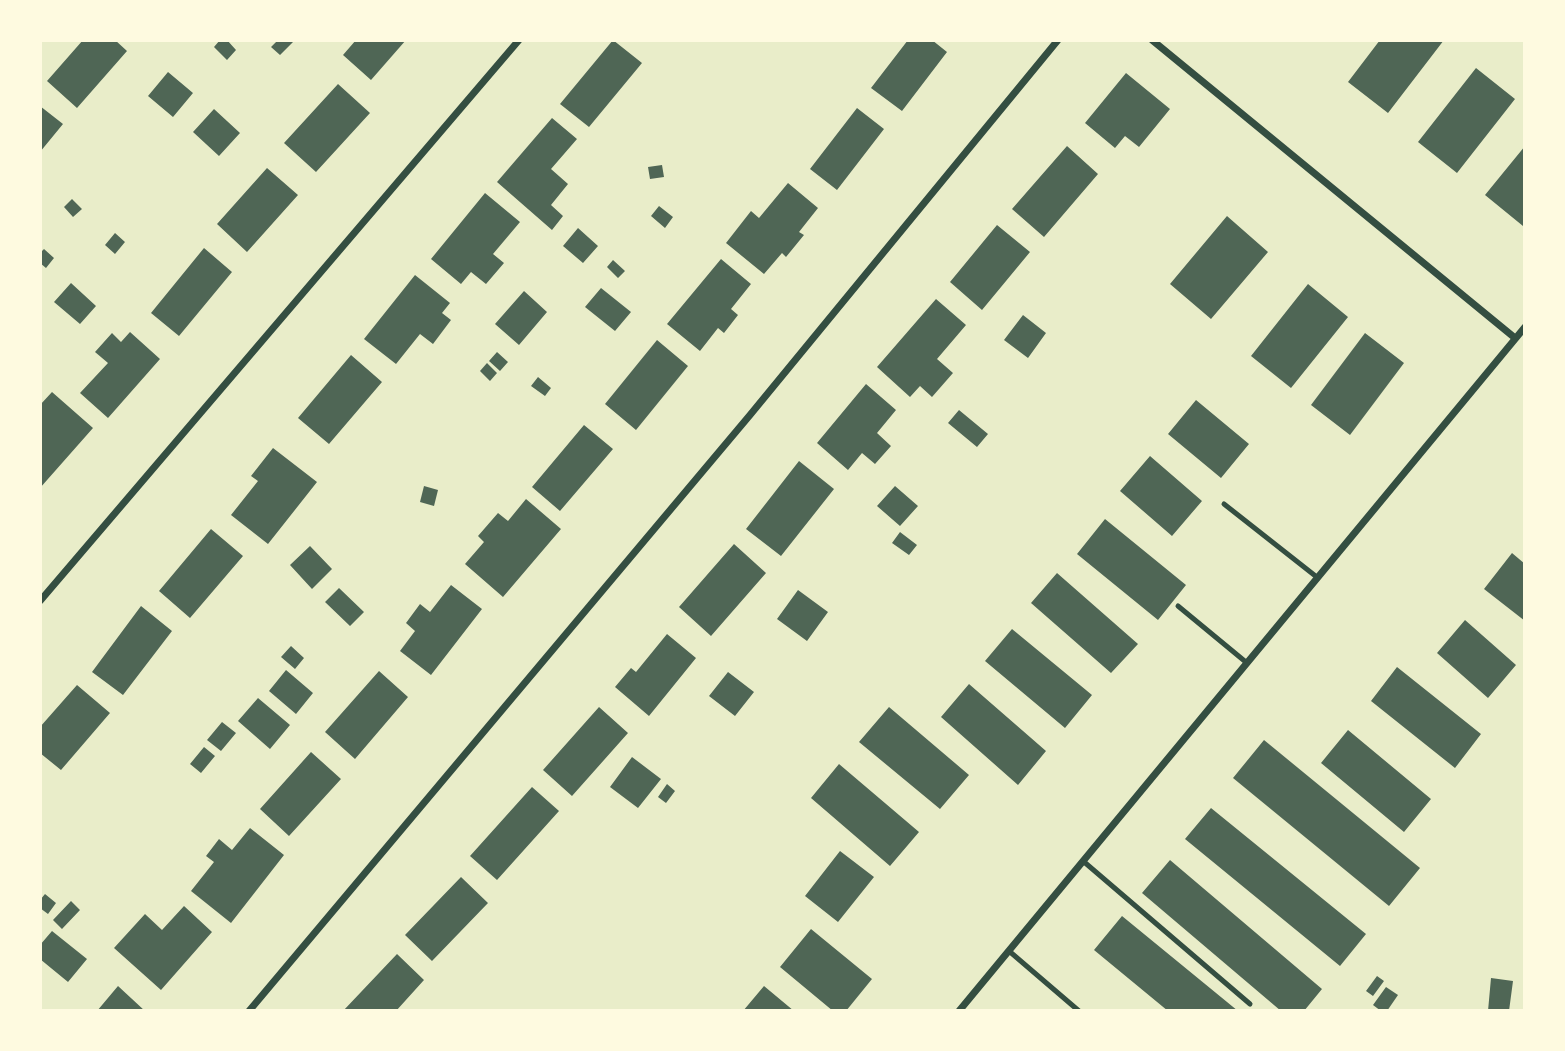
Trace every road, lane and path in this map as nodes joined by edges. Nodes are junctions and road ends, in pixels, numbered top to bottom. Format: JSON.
{"nodes":[{"id":1,"x":519,"y":40,"type":"edge"},
{"id":2,"x":1058,"y":40,"type":"edge"},
{"id":3,"x":1152,"y":40,"type":"edge"},
{"id":4,"x":1525,"y":327,"type":"edge"},
{"id":5,"x":1515,"y":338,"type":"junction"},
{"id":6,"x":1224,"y":504,"type":"dead end"},
{"id":7,"x":1318,"y":578,"type":"junction"},
{"id":8,"x":40,"y":601,"type":"edge"},
{"id":9,"x":1178,"y":606,"type":"dead end"},
{"id":10,"x":1247,"y":663,"type":"junction"},
{"id":11,"x":1083,"y":862,"type":"junction"},
{"id":12,"x":1009,"y":951,"type":"junction"},
{"id":13,"x":1250,"y":1004,"type":"dead end"},
{"id":14,"x":249,"y":1011,"type":"edge"},
{"id":15,"x":959,"y":1011,"type":"edge"},
{"id":16,"x":1079,"y":1011,"type":"edge"}],
"edges":[{"from":1,"to":8,"type":"street"},
{"from":2,"to":14,"type":"street"},
{"from":3,"to":5,"type":"street"},
{"from":4,"to":5,"type":"street"},
{"from":5,"to":7,"type":"street"},
{"from":6,"to":7,"type":"lane"},
{"from":7,"to":10,"type":"street"},
{"from":9,"to":10,"type":"lane"},
{"from":10,"to":11,"type":"street"},
{"from":11,"to":12,"type":"street"},
{"from":11,"to":13,"type":"lane"},
{"from":12,"to":15,"type":"street"},
{"from":12,"to":16,"type":"lane"}]}
